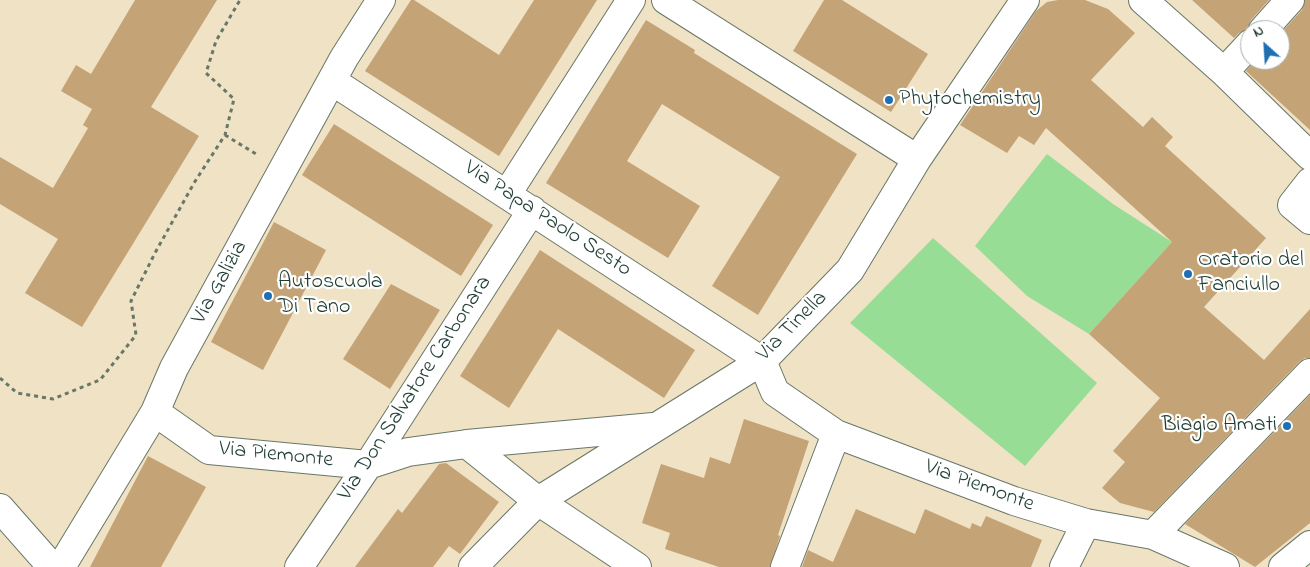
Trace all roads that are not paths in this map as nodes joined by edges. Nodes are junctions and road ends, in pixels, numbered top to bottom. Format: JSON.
{"nodes":[{"id":1,"x":381,"y":0,"type":"edge"},
{"id":2,"x":631,"y":0,"type":"edge"},
{"id":3,"x":666,"y":0,"type":"edge"},
{"id":4,"x":1025,"y":0,"type":"edge"},
{"id":5,"x":1142,"y":0,"type":"edge"},
{"id":6,"x":1290,"y":0,"type":"edge"},
{"id":7,"x":1271,"y":20,"type":"edge"},
{"id":8,"x":1240,"y":55,"type":"edge"},
{"id":9,"x":1224,"y":72,"type":"junction"},
{"id":10,"x":332,"y":81,"type":"junction"},
{"id":11,"x":1310,"y":156,"type":"edge"},
{"id":12,"x":917,"y":159,"type":"junction"},
{"id":13,"x":1310,"y":182,"type":"edge"},
{"id":14,"x":507,"y":194,"type":"junction"},
{"id":15,"x":532,"y":210,"type":"junction"},
{"id":16,"x":1310,"y":220,"type":"edge"},
{"id":17,"x":762,"y":360,"type":"junction"},
{"id":18,"x":1310,"y":373,"type":"edge"},
{"id":19,"x":155,"y":412,"type":"junction"},
{"id":20,"x":659,"y":426,"type":"junction"},
{"id":21,"x":836,"y":434,"type":"junction"},
{"id":22,"x":466,"y":444,"type":"junction"},
{"id":23,"x":368,"y":465,"type":"junction"},
{"id":24,"x":538,"y":502,"type":"junction"},
{"id":25,"x":0,"y":508,"type":"edge"},
{"id":26,"x":1086,"y":523,"type":"junction"},
{"id":27,"x":1154,"y":535,"type":"junction"},
{"id":28,"x":1310,"y":546,"type":"edge"},
{"id":29,"x":310,"y":563,"type":"edge"},
{"id":30,"x":624,"y":564,"type":"edge"},
{"id":31,"x":52,"y":567,"type":"edge"},
{"id":32,"x":61,"y":567,"type":"edge"},
{"id":33,"x":473,"y":567,"type":"edge"},
{"id":34,"x":785,"y":567,"type":"edge"},
{"id":35,"x":1064,"y":567,"type":"edge"},
{"id":36,"x":1225,"y":567,"type":"edge"},
{"id":37,"x":1283,"y":567,"type":"edge"}],
"edges":[{"from":1,"to":10,"type":"street","name":"Via Galizia"},
{"from":2,"to":14,"type":"street"},
{"from":3,"to":12,"type":"street"},
{"from":4,"to":12,"type":"street","name":"Via Tinella"},
{"from":5,"to":9,"type":"street"},
{"from":6,"to":7,"type":"street"},
{"from":8,"to":9,"type":"street"},
{"from":9,"to":11,"type":"street"},
{"from":10,"to":14,"type":"street","name":"Via Papa Paolo Sesto"},
{"from":10,"to":19,"type":"street","name":"Via Galizia"},
{"from":12,"to":17,"type":"street","name":"Via Tinella"},
{"from":13,"to":16,"type":"street"},
{"from":14,"to":15,"type":"street","name":"Via Papa Paolo Sesto"},
{"from":15,"to":17,"type":"street","name":"Via Papa Paolo Sesto"},
{"from":15,"to":23,"type":"street","name":"Via Don Salvatore Carbonara"},
{"from":17,"to":20,"type":"street","name":"Via Tinella"},
{"from":17,"to":21,"type":"street","name":"Via Piemonte"},
{"from":18,"to":27,"type":"street"},
{"from":19,"to":23,"type":"street","name":"Via Piemonte"},
{"from":19,"to":32,"type":"street","name":"Via Galizia"},
{"from":20,"to":22,"type":"street","name":"Via Piemonte"},
{"from":20,"to":24,"type":"street","name":"Via Tinella"},
{"from":21,"to":26,"type":"street","name":"Via Piemonte"},
{"from":21,"to":34,"type":"street"},
{"from":22,"to":23,"type":"street","name":"Via Piemonte"},
{"from":22,"to":24,"type":"street"},
{"from":23,"to":29,"type":"street","name":"Via Don Salvatore Carbonara"},
{"from":24,"to":30,"type":"street"},
{"from":24,"to":33,"type":"street","name":"Via Tinella"},
{"from":25,"to":31,"type":"street"},
{"from":26,"to":27,"type":"street","name":"Via Piemonte"},
{"from":26,"to":35,"type":"street"},
{"from":27,"to":36,"type":"street","name":"Via Piemonte"},
{"from":28,"to":37,"type":"street"}]}
